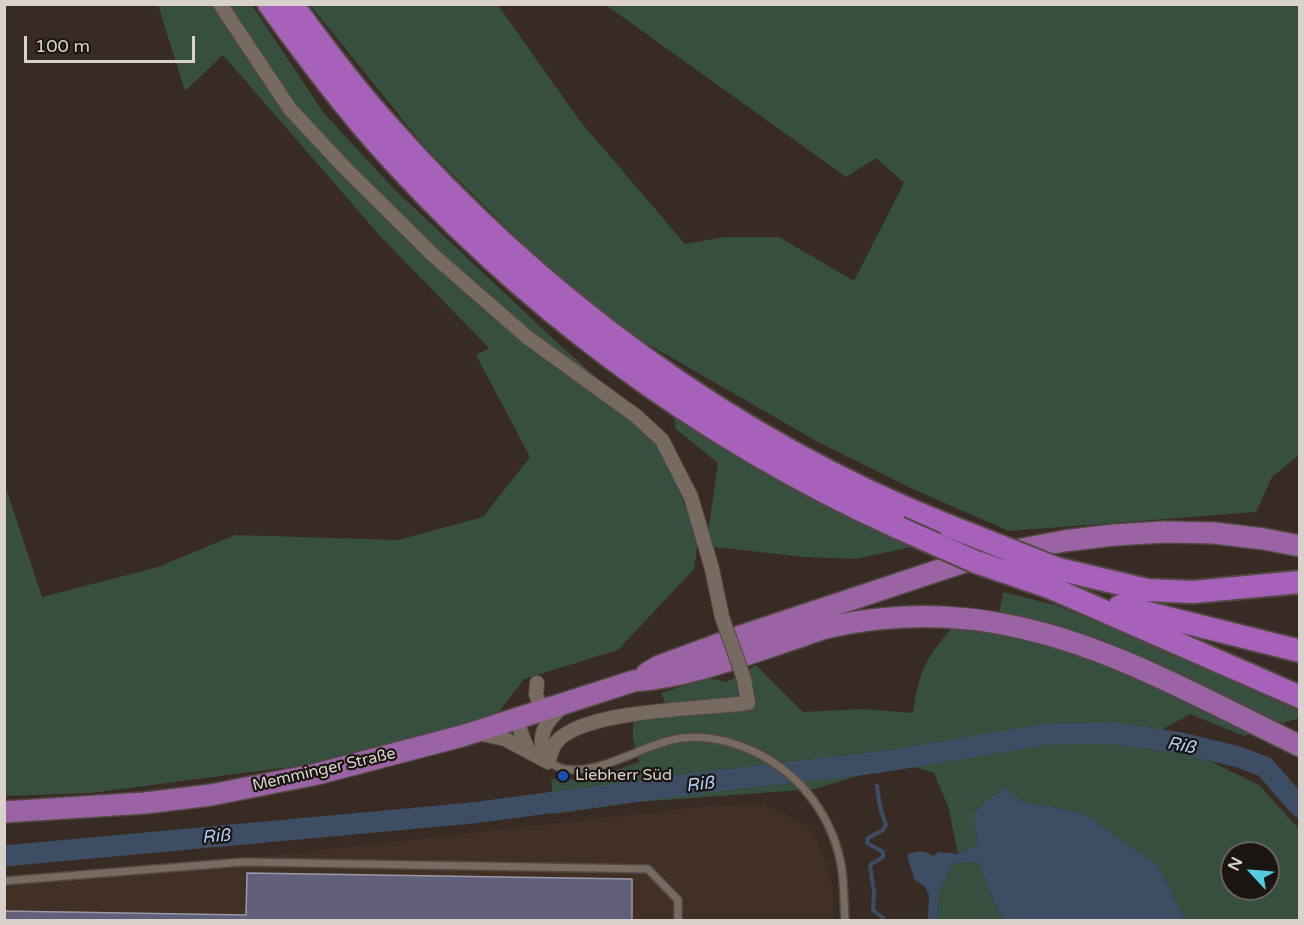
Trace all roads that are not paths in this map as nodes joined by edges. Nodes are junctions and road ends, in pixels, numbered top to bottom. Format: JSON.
{"nodes":[{"id":1,"x":220,"y":4,"type":"edge"},
{"id":2,"x":269,"y":4,"type":"edge"},
{"id":3,"x":292,"y":4,"type":"edge"},
{"id":4,"x":1299,"y":546,"type":"edge"},
{"id":5,"x":1054,"y":578,"type":"junction"},
{"id":6,"x":1299,"y":582,"type":"edge"},
{"id":7,"x":1290,"y":648,"type":"edge"},
{"id":8,"x":633,"y":681,"type":"junction"},
{"id":9,"x":537,"y":683,"type":"dead end"},
{"id":10,"x":1299,"y":698,"type":"edge"},
{"id":11,"x":569,"y":701,"type":"junction"},
{"id":12,"x":541,"y":710,"type":"junction"},
{"id":13,"x":517,"y":717,"type":"junction"},
{"id":14,"x":475,"y":732,"type":"junction"},
{"id":15,"x":1299,"y":746,"type":"edge"},
{"id":16,"x":528,"y":750,"type":"junction"},
{"id":17,"x":546,"y":760,"type":"junction"},
{"id":18,"x":4,"y":812,"type":"edge"},
{"id":19,"x":4,"y":881,"type":"edge"},
{"id":20,"x":678,"y":921,"type":"edge"},
{"id":21,"x":844,"y":921,"type":"edge"}],
"edges":[{"from":1,"to":17,"type":"street","bridge":true},
{"from":2,"to":5,"type":"highway","bridge":true},
{"from":3,"to":5,"type":"highway","bridge":true},
{"from":4,"to":8,"type":"main road"},
{"from":5,"to":6,"type":"highway"},
{"from":5,"to":7,"type":"highway"},
{"from":5,"to":10,"type":"highway"},
{"from":8,"to":11,"type":"main road","name":"Memminger Straße"},
{"from":8,"to":15,"type":"main road"},
{"from":9,"to":12,"type":"street"},
{"from":11,"to":12,"type":"main road","name":"Memminger Straße"},
{"from":11,"to":17,"type":"street"},
{"from":12,"to":13,"type":"main road","name":"Memminger Straße"},
{"from":13,"to":14,"type":"main road","name":"Memminger Straße"},
{"from":13,"to":16,"type":"street"},
{"from":14,"to":16,"type":"street"},
{"from":14,"to":18,"type":"main road","name":"Memminger Straße"},
{"from":16,"to":17,"type":"street"},
{"from":17,"to":21,"type":"lane"},
{"from":19,"to":20,"type":"lane"}]}
